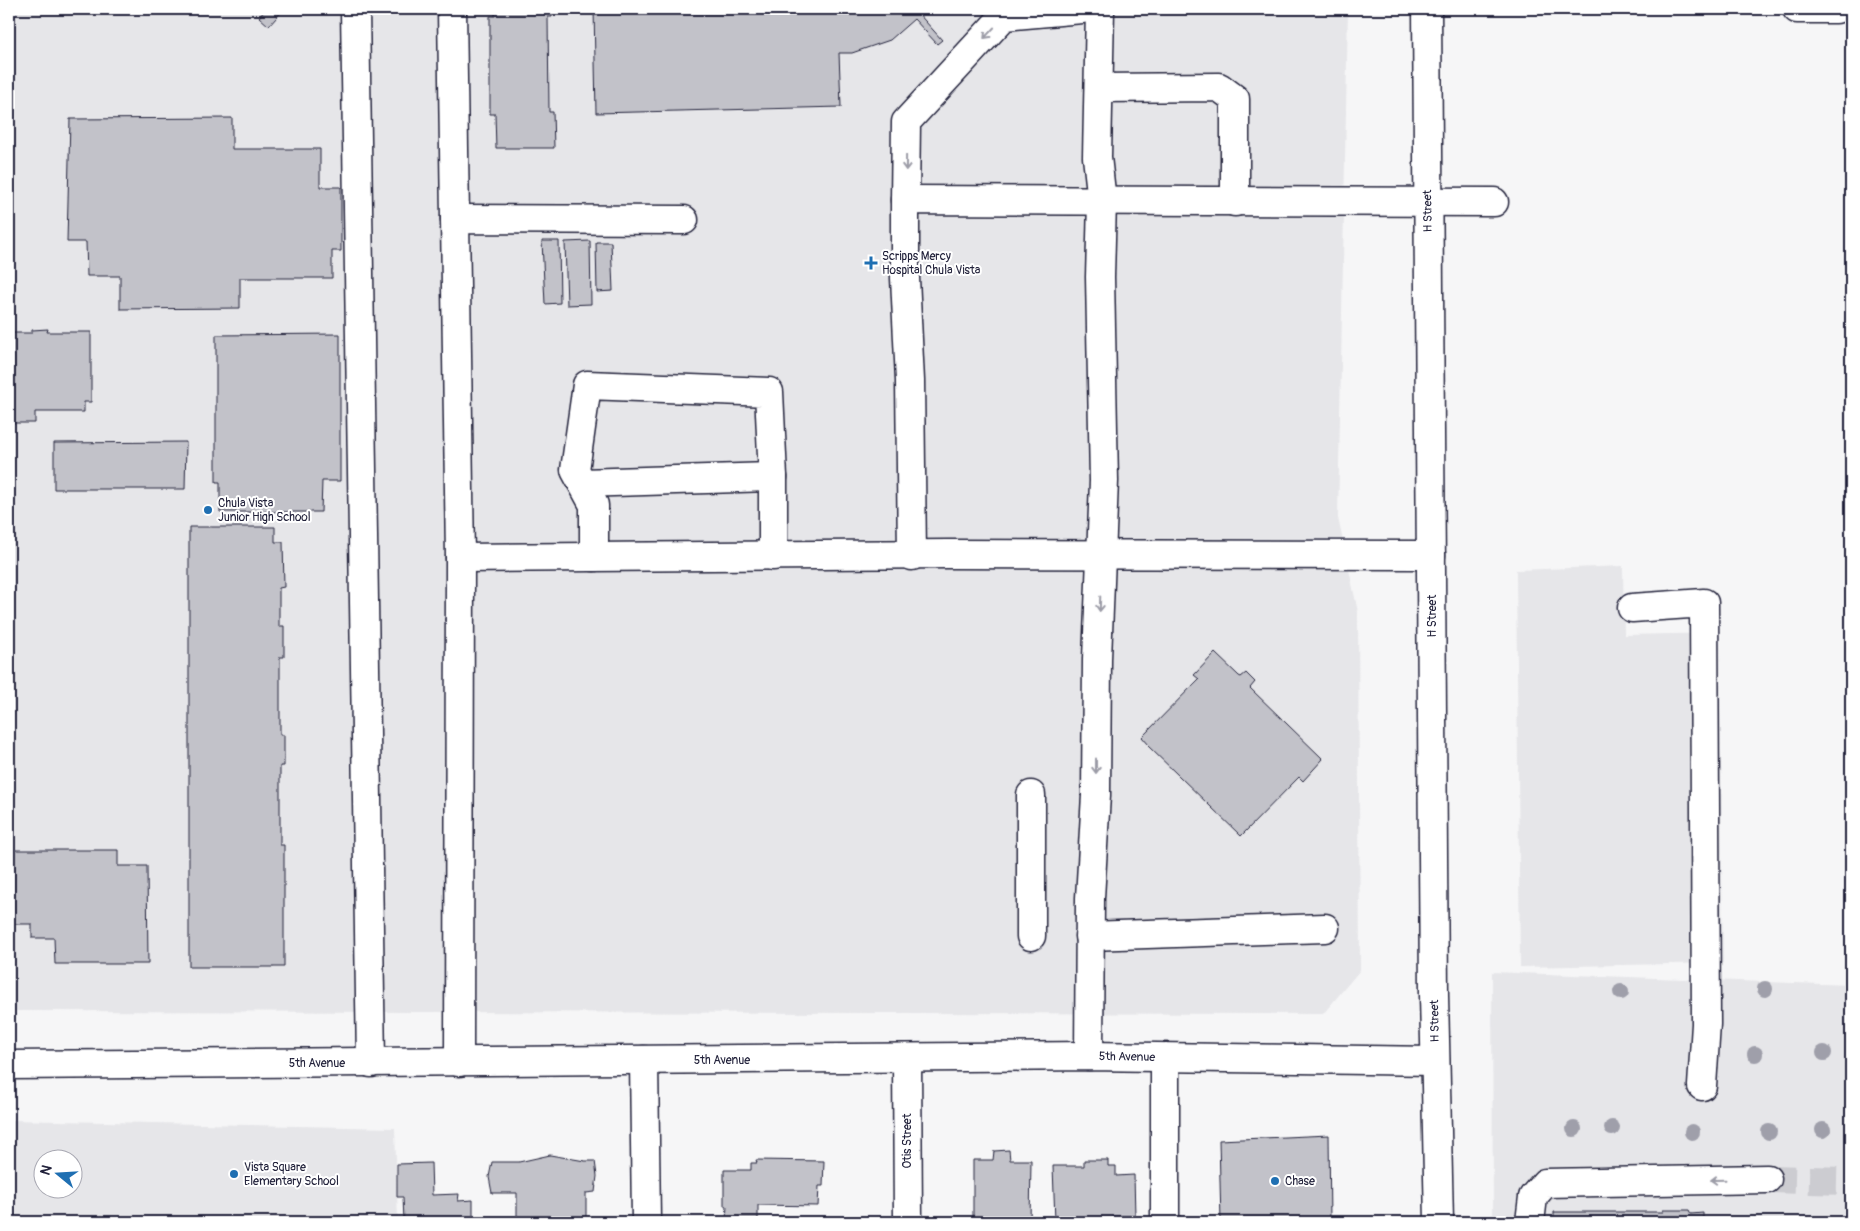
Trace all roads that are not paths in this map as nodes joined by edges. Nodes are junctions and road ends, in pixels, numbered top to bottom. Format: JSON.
{"nodes":[{"id":1,"x":355,"y":9,"type":"edge"},
{"id":2,"x":452,"y":9,"type":"edge"},
{"id":3,"x":1082,"y":9,"type":"edge"},
{"id":4,"x":1100,"y":9,"type":"edge"},
{"id":5,"x":1427,"y":9,"type":"edge"},
{"id":6,"x":1797,"y":9,"type":"edge"},
{"id":7,"x":1832,"y":9,"type":"edge"},
{"id":8,"x":1099,"y":88,"type":"junction"},
{"id":9,"x":905,"y":200,"type":"junction"},
{"id":10,"x":1102,"y":201,"type":"junction"},
{"id":11,"x":1235,"y":202,"type":"junction"},
{"id":12,"x":1494,"y":202,"type":"dead end"},
{"id":13,"x":1428,"y":203,"type":"junction"},
{"id":14,"x":455,"y":219,"type":"junction"},
{"id":15,"x":684,"y":220,"type":"dead end"},
{"id":16,"x":773,"y":477,"type":"junction"},
{"id":17,"x":582,"y":483,"type":"junction"},
{"id":18,"x":1101,"y":555,"type":"junction"},
{"id":19,"x":1431,"y":555,"type":"junction"},
{"id":20,"x":773,"y":556,"type":"junction"},
{"id":21,"x":912,"y":556,"type":"junction"},
{"id":22,"x":594,"y":557,"type":"junction"},
{"id":23,"x":460,"y":558,"type":"junction"},
{"id":24,"x":1632,"y":608,"type":"dead end"},
{"id":25,"x":1031,"y":796,"type":"dead end"},
{"id":26,"x":1325,"y":928,"type":"dead end"},
{"id":27,"x":1031,"y":936,"type":"dead end"},
{"id":28,"x":1089,"y":936,"type":"junction"},
{"id":29,"x":1090,"y":1056,"type":"junction"},
{"id":30,"x":1165,"y":1058,"type":"junction"},
{"id":31,"x":907,"y":1059,"type":"junction"},
{"id":32,"x":644,"y":1060,"type":"junction"},
{"id":33,"x":1435,"y":1061,"type":"junction"},
{"id":34,"x":459,"y":1062,"type":"junction"},
{"id":35,"x":371,"y":1063,"type":"junction"},
{"id":36,"x":9,"y":1065,"type":"edge"},
{"id":37,"x":1702,"y":1086,"type":"dead end"},
{"id":38,"x":1767,"y":1179,"type":"tunnel mouth"},
{"id":39,"x":646,"y":1222,"type":"edge"},
{"id":40,"x":908,"y":1222,"type":"edge"},
{"id":41,"x":1165,"y":1222,"type":"edge"},
{"id":42,"x":1439,"y":1222,"type":"edge"},
{"id":43,"x":1530,"y":1222,"type":"edge"}],
"edges":[{"from":1,"to":35,"type":"street"},
{"from":2,"to":14,"type":"street"},
{"from":3,"to":9,"type":"street","one_way":true},
{"from":4,"to":8,"type":"street"},
{"from":5,"to":13,"type":"street","name":"H Street"},
{"from":6,"to":7,"type":"street"},
{"from":8,"to":10,"type":"street"},
{"from":8,"to":11,"type":"street"},
{"from":9,"to":10,"type":"street"},
{"from":9,"to":21,"type":"street"},
{"from":10,"to":11,"type":"street"},
{"from":10,"to":18,"type":"street"},
{"from":11,"to":13,"type":"street"},
{"from":12,"to":13,"type":"street"},
{"from":13,"to":19,"type":"street","name":"H Street"},
{"from":14,"to":15,"type":"street"},
{"from":14,"to":23,"type":"street"},
{"from":16,"to":17,"type":"street"},
{"from":16,"to":17,"type":"street"},
{"from":16,"to":20,"type":"street"},
{"from":17,"to":22,"type":"street"},
{"from":18,"to":19,"type":"street"},
{"from":18,"to":21,"type":"street"},
{"from":18,"to":28,"type":"street","one_way":true},
{"from":19,"to":33,"type":"street","name":"H Street"},
{"from":20,"to":21,"type":"street"},
{"from":20,"to":22,"type":"street"},
{"from":22,"to":23,"type":"street"},
{"from":23,"to":34,"type":"street"},
{"from":24,"to":37,"type":"street"},
{"from":25,"to":27,"type":"street"},
{"from":26,"to":28,"type":"street"},
{"from":28,"to":29,"type":"street"},
{"from":29,"to":30,"type":"street","name":"5th Avenue"},
{"from":29,"to":31,"type":"street","name":"5th Avenue"},
{"from":30,"to":33,"type":"street","name":"5th Avenue"},
{"from":30,"to":41,"type":"street"},
{"from":31,"to":32,"type":"street","name":"5th Avenue"},
{"from":31,"to":40,"type":"street","name":"Otis Street"},
{"from":32,"to":34,"type":"street","name":"5th Avenue"},
{"from":32,"to":39,"type":"street"},
{"from":33,"to":42,"type":"street","name":"H Street"},
{"from":34,"to":35,"type":"street","name":"5th Avenue"},
{"from":35,"to":36,"type":"street","name":"5th Avenue"},
{"from":38,"to":43,"type":"street","one_way":true}]}
